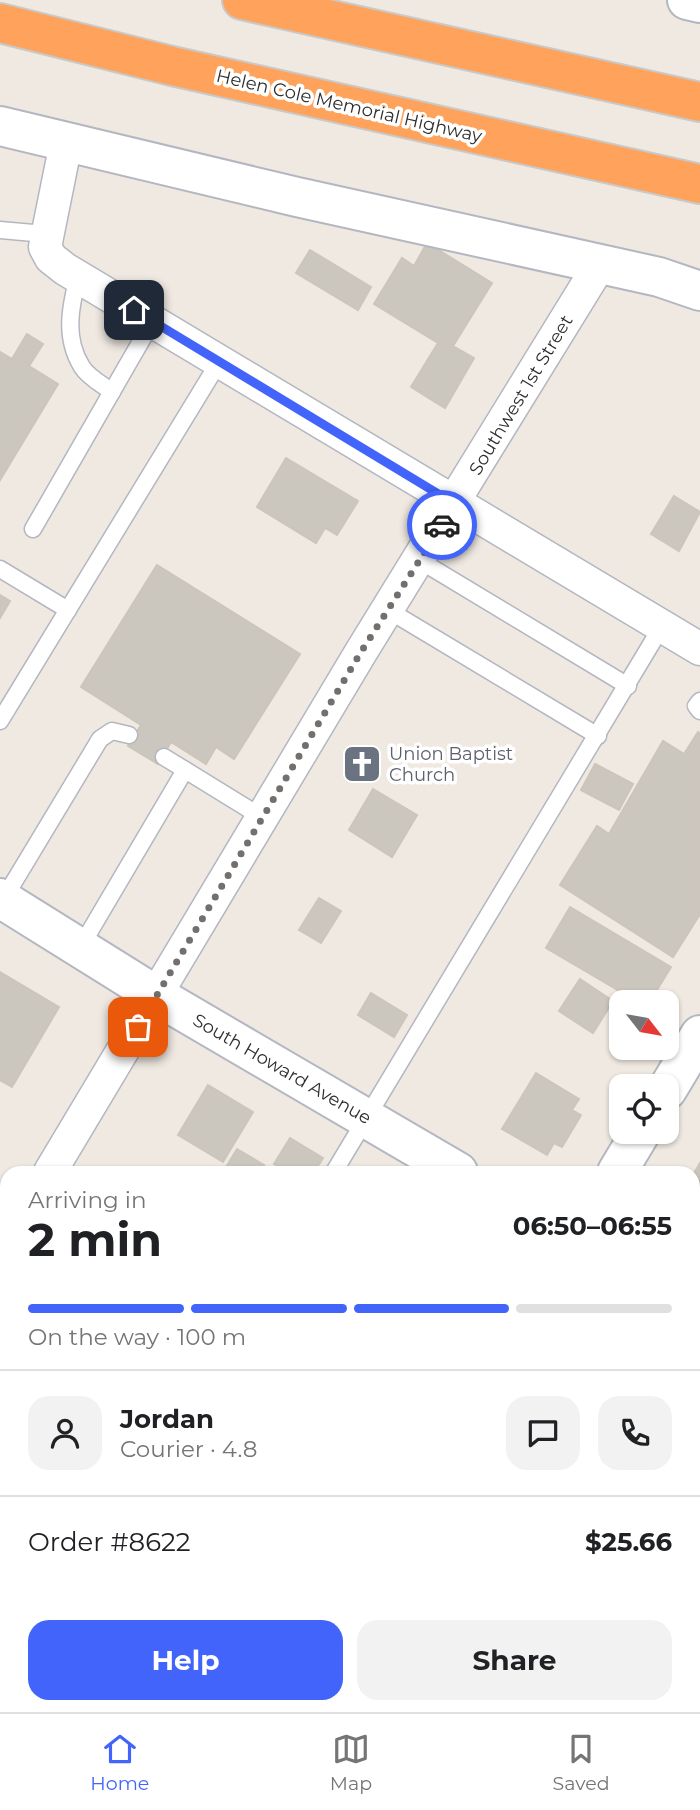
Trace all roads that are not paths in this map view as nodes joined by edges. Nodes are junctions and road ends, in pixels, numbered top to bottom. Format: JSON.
{"nodes":[{"id":1,"x":242,"y":0,"type":"edge"},
{"id":2,"x":350,"y":0,"type":"edge"},
{"id":3,"x":687,"y":0,"type":"edge"},
{"id":4,"x":700,"y":3,"type":"edge"},
{"id":5,"x":0,"y":23,"type":"edge"},
{"id":6,"x":450,"y":47,"type":"junction"},
{"id":7,"x":700,"y":102,"type":"edge"},
{"id":8,"x":0,"y":126,"type":"edge"},
{"id":9,"x":66,"y":143,"type":"junction"},
{"id":10,"x":700,"y":184,"type":"edge"},
{"id":11,"x":0,"y":230,"type":"edge"},
{"id":12,"x":45,"y":234,"type":"junction"},
{"id":13,"x":600,"y":264,"type":"junction"},
{"id":14,"x":78,"y":277,"type":"junction"},
{"id":15,"x":700,"y":291,"type":"edge"},
{"id":16,"x":152,"y":322,"type":"junction"},
{"id":17,"x":219,"y":362,"type":"junction"},
{"id":18,"x":111,"y":392,"type":"junction"},
{"id":19,"x":455,"y":504,"type":"junction"},
{"id":20,"x":33,"y":529,"type":"dead end"},
{"id":21,"x":419,"y":560,"type":"junction"},
{"id":22,"x":0,"y":569,"type":"edge"},
{"id":23,"x":68,"y":610,"type":"junction"},
{"id":24,"x":388,"y":610,"type":"junction"},
{"id":25,"x":662,"y":626,"type":"junction"},
{"id":26,"x":700,"y":649,"type":"edge"},
{"id":27,"x":628,"y":686,"type":"junction"},
{"id":28,"x":700,"y":701,"type":"edge"},
{"id":29,"x":700,"y":711,"type":"edge"},
{"id":30,"x":0,"y":721,"type":"edge"},
{"id":31,"x":129,"y":735,"type":"dead end"},
{"id":32,"x":598,"y":736,"type":"junction"},
{"id":33,"x":164,"y":757,"type":"dead end"},
{"id":34,"x":185,"y":770,"type":"junction"},
{"id":35,"x":262,"y":818,"type":"junction"},
{"id":36,"x":2,"y":899,"type":"edge"},
{"id":37,"x":80,"y":948,"type":"junction"},
{"id":38,"x":157,"y":996,"type":"junction"},
{"id":39,"x":700,"y":1035,"type":"edge"},
{"id":40,"x":677,"y":1074,"type":"edge"},
{"id":41,"x":368,"y":1119,"type":"junction"},
{"id":42,"x":634,"y":1144,"type":"edge"},
{"id":43,"x":54,"y":1166,"type":"edge"},
{"id":44,"x":338,"y":1166,"type":"edge"},
{"id":45,"x":448,"y":1166,"type":"edge"},
{"id":46,"x":621,"y":1166,"type":"edge"}],
"edges":[{"from":1,"to":6,"type":"highway"},
{"from":2,"to":6,"type":"highway"},
{"from":3,"to":4,"type":"main road"},
{"from":5,"to":10,"type":"highway","name":"Helen Cole Memorial Highway"},
{"from":6,"to":7,"type":"highway"},
{"from":8,"to":9,"type":"main road"},
{"from":9,"to":12,"type":"street"},
{"from":9,"to":13,"type":"main road"},
{"from":11,"to":12,"type":"lane"},
{"from":12,"to":14,"type":"street"},
{"from":13,"to":15,"type":"main road"},
{"from":13,"to":19,"type":"street","name":"Southwest 1st Street"},
{"from":14,"to":16,"type":"street"},
{"from":14,"to":18,"type":"lane"},
{"from":16,"to":17,"type":"street"},
{"from":16,"to":18,"type":"lane"},
{"from":17,"to":19,"type":"street"},
{"from":17,"to":23,"type":"lane"},
{"from":18,"to":20,"type":"lane"},
{"from":19,"to":21,"type":"street","name":"Southwest 1st Street"},
{"from":19,"to":25,"type":"street"},
{"from":21,"to":24,"type":"street","name":"Southwest 1st Street"},
{"from":21,"to":27,"type":"lane"},
{"from":22,"to":23,"type":"lane"},
{"from":23,"to":30,"type":"lane"},
{"from":24,"to":32,"type":"lane"},
{"from":24,"to":35,"type":"street","name":"Southwest 1st Street"},
{"from":25,"to":26,"type":"street"},
{"from":25,"to":27,"type":"lane"},
{"from":27,"to":32,"type":"lane"},
{"from":28,"to":29,"type":"lane"},
{"from":31,"to":36,"type":"lane"},
{"from":32,"to":41,"type":"lane"},
{"from":33,"to":34,"type":"lane"},
{"from":34,"to":35,"type":"lane"},
{"from":34,"to":37,"type":"lane"},
{"from":35,"to":38,"type":"street","name":"Southwest 1st Street"},
{"from":36,"to":37,"type":"main road","name":"South Howard Avenue"},
{"from":37,"to":38,"type":"main road","name":"South Howard Avenue"},
{"from":38,"to":41,"type":"main road","name":"South Howard Avenue"},
{"from":38,"to":43,"type":"street","name":"Southwest 1st Street"},
{"from":39,"to":40,"type":"main road"},
{"from":41,"to":44,"type":"lane"},
{"from":41,"to":45,"type":"main road","name":"South Howard Avenue"},
{"from":42,"to":46,"type":"main road"}]}
